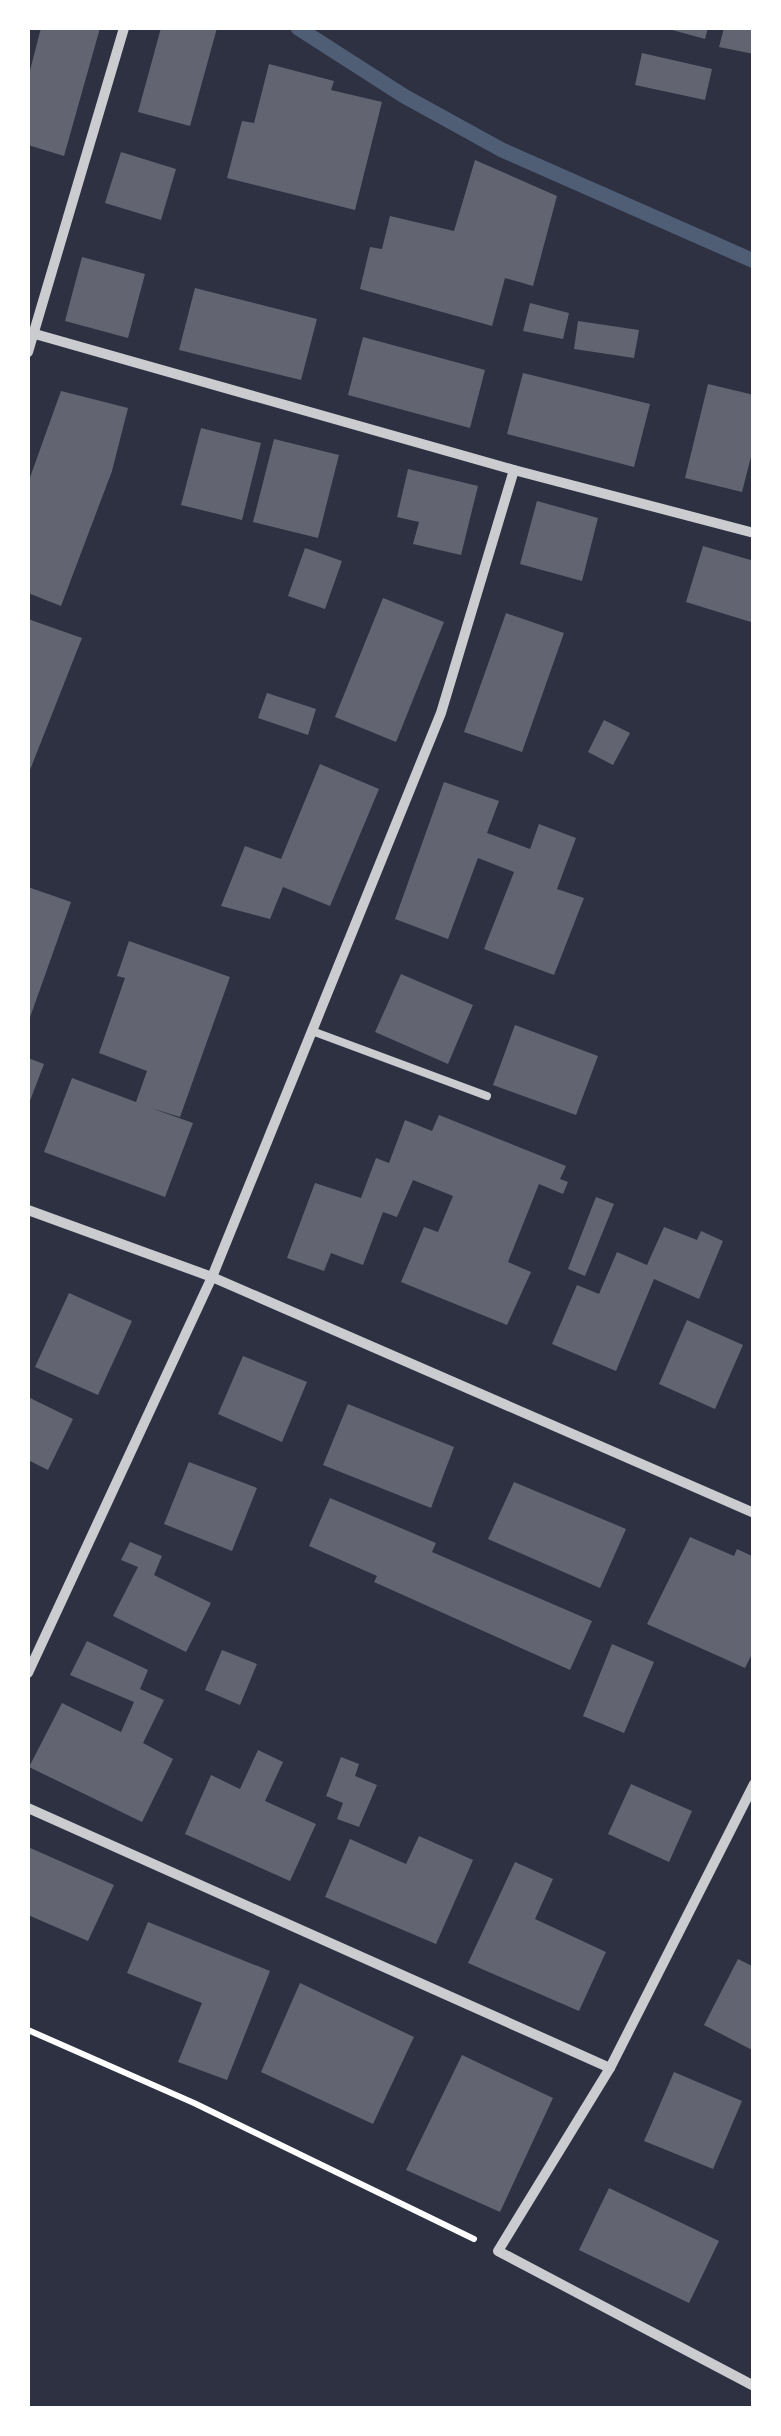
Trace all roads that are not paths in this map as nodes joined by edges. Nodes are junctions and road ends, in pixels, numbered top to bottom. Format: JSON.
{"nodes":[{"id":1,"x":124,"y":28,"type":"edge"},
{"id":2,"x":31,"y":333,"type":"edge"},
{"id":3,"x":28,"y":352,"type":"edge"},
{"id":4,"x":514,"y":470,"type":"junction"},
{"id":5,"x":754,"y":534,"type":"edge"},
{"id":6,"x":312,"y":1031,"type":"junction"},
{"id":7,"x":487,"y":1096,"type":"dead end"},
{"id":8,"x":28,"y":1210,"type":"edge"},
{"id":9,"x":212,"y":1277,"type":"junction"},
{"id":10,"x":754,"y":1513,"type":"edge"},
{"id":11,"x":28,"y":1672,"type":"edge"},
{"id":12,"x":754,"y":1784,"type":"edge"},
{"id":13,"x":28,"y":1808,"type":"edge"},
{"id":14,"x":610,"y":2068,"type":"junction"},
{"id":15,"x":754,"y":2386,"type":"edge"}],
"edges":[{"from":1,"to":2,"type":"street"},
{"from":2,"to":3,"type":"street"},
{"from":2,"to":4,"type":"street"},
{"from":4,"to":5,"type":"street"},
{"from":4,"to":6,"type":"street"},
{"from":6,"to":7,"type":"lane"},
{"from":6,"to":9,"type":"street"},
{"from":8,"to":9,"type":"street"},
{"from":9,"to":10,"type":"street"},
{"from":9,"to":11,"type":"street"},
{"from":12,"to":14,"type":"street"},
{"from":13,"to":14,"type":"street"},
{"from":14,"to":15,"type":"street"}]}
